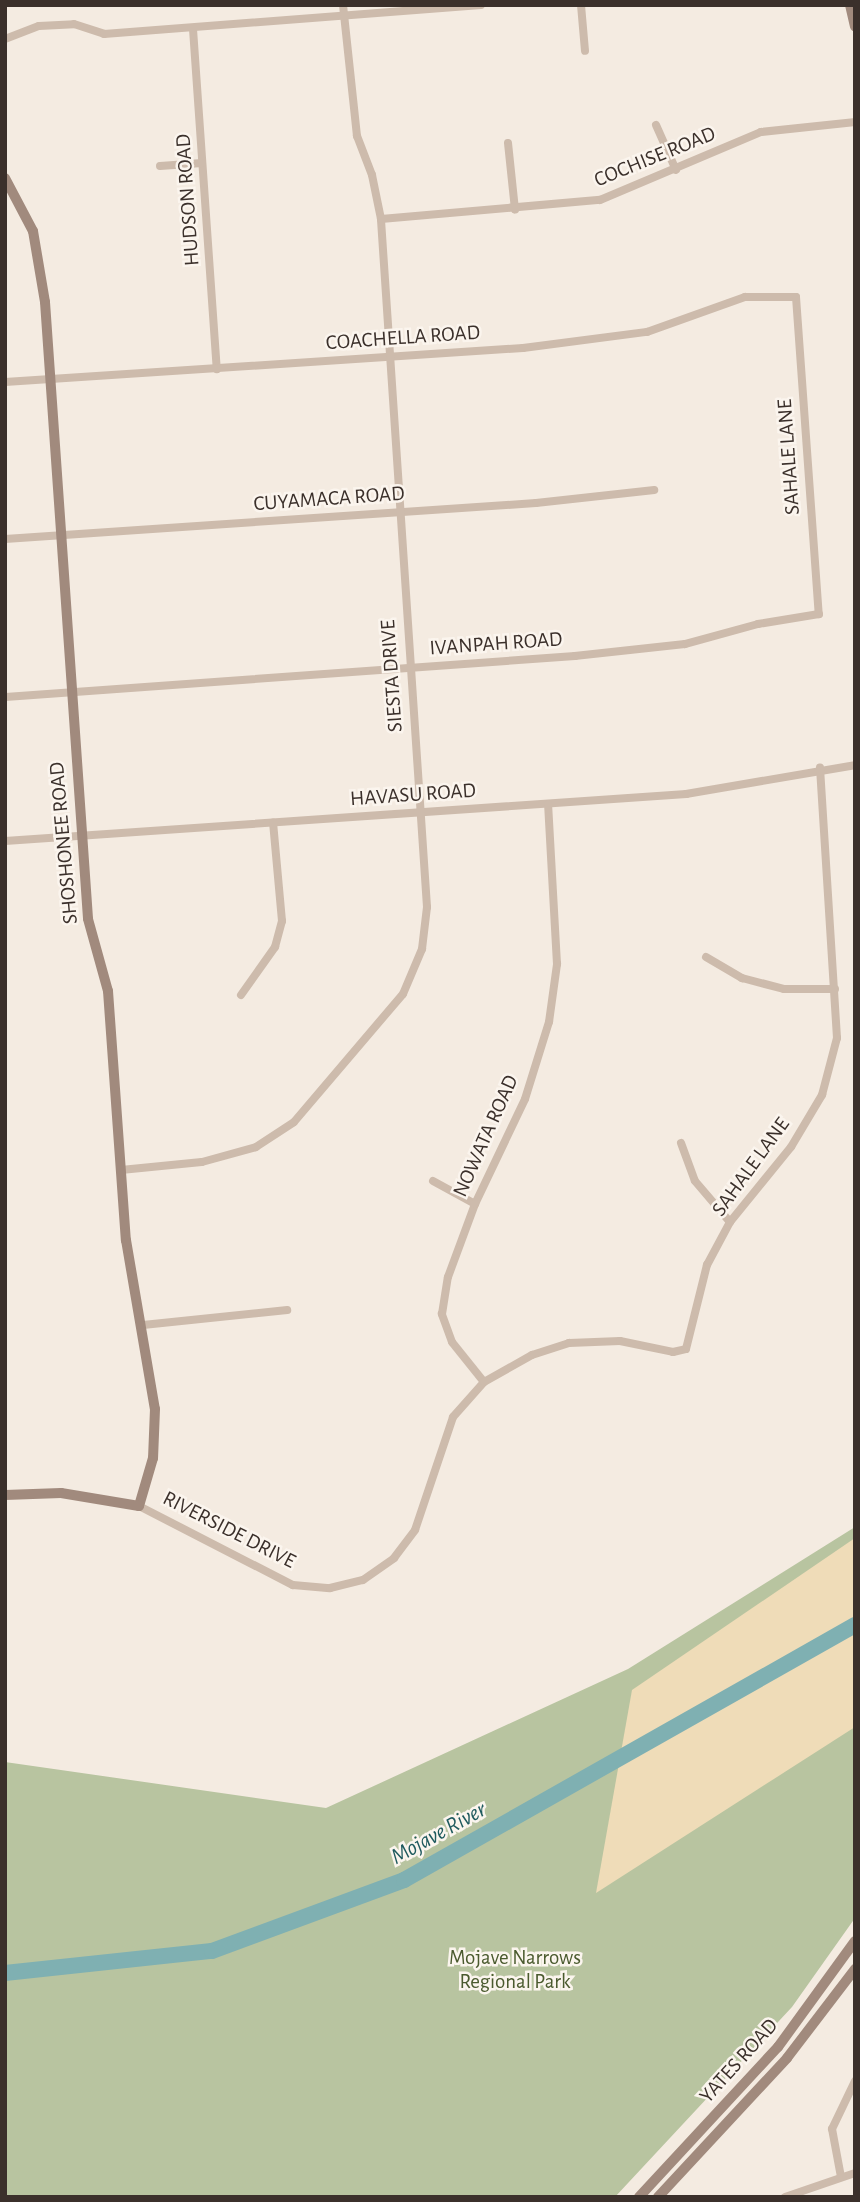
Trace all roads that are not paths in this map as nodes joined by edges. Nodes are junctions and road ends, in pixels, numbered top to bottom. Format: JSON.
{"nodes":[{"id":1,"x":343,"y":5,"type":"edge"},
{"id":2,"x":481,"y":5,"type":"edge"},
{"id":3,"x":581,"y":5,"type":"edge"},
{"id":4,"x":344,"y":16,"type":"junction"},
{"id":5,"x":193,"y":29,"type":"junction"},
{"id":6,"x":5,"y":39,"type":"edge"},
{"id":7,"x":585,"y":51,"type":"dead end"},
{"id":8,"x":855,"y":122,"type":"edge"},
{"id":9,"x":656,"y":125,"type":"dead end"},
{"id":10,"x":508,"y":143,"type":"dead end"},
{"id":11,"x":202,"y":163,"type":"junction"},
{"id":12,"x":160,"y":166,"type":"dead end"},
{"id":13,"x":676,"y":170,"type":"junction"},
{"id":14,"x":5,"y":178,"type":"edge"},
{"id":15,"x":515,"y":211,"type":"junction"},
{"id":16,"x":381,"y":219,"type":"junction"},
{"id":17,"x":796,"y":297,"type":"joint"},
{"id":18,"x":388,"y":356,"type":"junction"},
{"id":19,"x":217,"y":369,"type":"junction"},
{"id":20,"x":50,"y":380,"type":"junction"},
{"id":21,"x":5,"y":382,"type":"edge"},
{"id":22,"x":654,"y":490,"type":"dead end"},
{"id":23,"x":400,"y":512,"type":"junction"},
{"id":24,"x":61,"y":536,"type":"junction"},
{"id":25,"x":5,"y":539,"type":"edge"},
{"id":26,"x":818,"y":614,"type":"joint"},
{"id":27,"x":409,"y":668,"type":"junction"},
{"id":28,"x":71,"y":693,"type":"junction"},
{"id":29,"x":5,"y":697,"type":"edge"},
{"id":30,"x":855,"y":765,"type":"edge"},
{"id":31,"x":820,"y":768,"type":"junction"},
{"id":32,"x":548,"y":804,"type":"junction"},
{"id":33,"x":420,"y":812,"type":"junction"},
{"id":34,"x":273,"y":822,"type":"junction"},
{"id":35,"x":81,"y":836,"type":"junction"},
{"id":36,"x":5,"y":841,"type":"edge"},
{"id":37,"x":706,"y":957,"type":"dead end"},
{"id":38,"x":835,"y":989,"type":"junction"},
{"id":39,"x":241,"y":995,"type":"dead end"},
{"id":40,"x":681,"y":1143,"type":"dead end"},
{"id":41,"x":121,"y":1170,"type":"junction"},
{"id":42,"x":433,"y":1181,"type":"dead end"},
{"id":43,"x":475,"y":1203,"type":"junction"},
{"id":44,"x":730,"y":1222,"type":"junction"},
{"id":45,"x":287,"y":1310,"type":"dead end"},
{"id":46,"x":143,"y":1325,"type":"junction"},
{"id":47,"x":686,"y":1349,"type":"joint"},
{"id":48,"x":484,"y":1382,"type":"junction"},
{"id":49,"x":5,"y":1495,"type":"edge"},
{"id":50,"x":139,"y":1506,"type":"junction"},
{"id":51,"x":855,"y":1941,"type":"edge"},
{"id":52,"x":855,"y":1969,"type":"edge"},
{"id":53,"x":855,"y":2081,"type":"edge"},
{"id":54,"x":855,"y":2174,"type":"edge"},
{"id":55,"x":841,"y":2177,"type":"junction"},
{"id":56,"x":639,"y":2197,"type":"edge"},
{"id":57,"x":658,"y":2197,"type":"edge"},
{"id":58,"x":785,"y":2197,"type":"edge"}],
"edges":[{"from":1,"to":4,"type":"street","name":"SIESTA DRIVE"},
{"from":2,"to":4,"type":"street"},
{"from":3,"to":7,"type":"street"},
{"from":4,"to":5,"type":"street"},
{"from":4,"to":16,"type":"street","name":"SIESTA DRIVE"},
{"from":5,"to":6,"type":"street"},
{"from":5,"to":11,"type":"street","name":"HUDSON ROAD"},
{"from":8,"to":13,"type":"street","name":"COCHISE ROAD"},
{"from":9,"to":13,"type":"street"},
{"from":10,"to":15,"type":"street"},
{"from":11,"to":12,"type":"street"},
{"from":11,"to":19,"type":"street","name":"HUDSON ROAD"},
{"from":13,"to":15,"type":"street","name":"COCHISE ROAD"},
{"from":14,"to":20,"type":"street","name":"SHOSHONEE ROAD"},
{"from":15,"to":16,"type":"street","name":"COCHISE ROAD"},
{"from":16,"to":18,"type":"street","name":"SIESTA DRIVE"},
{"from":17,"to":18,"type":"street","name":"COACHELLA ROAD"},
{"from":17,"to":26,"type":"street","name":"SAHALE LANE"},
{"from":18,"to":19,"type":"street","name":"COACHELLA ROAD"},
{"from":18,"to":23,"type":"street","name":"SIESTA DRIVE"},
{"from":19,"to":20,"type":"street","name":"COACHELLA ROAD"},
{"from":20,"to":21,"type":"street","name":"COACHELLA ROAD"},
{"from":20,"to":24,"type":"street","name":"SHOSHONEE ROAD"},
{"from":22,"to":23,"type":"street","name":"CUYAMACA ROAD"},
{"from":23,"to":24,"type":"street","name":"CUYAMACA ROAD"},
{"from":23,"to":27,"type":"street","name":"SIESTA DRIVE"},
{"from":24,"to":25,"type":"street","name":"CUYAMACA ROAD"},
{"from":24,"to":28,"type":"street","name":"SHOSHONEE ROAD"},
{"from":26,"to":27,"type":"street","name":"IVANPAH ROAD"},
{"from":27,"to":28,"type":"street","name":"IVANPAH ROAD"},
{"from":27,"to":33,"type":"street","name":"SIESTA DRIVE"},
{"from":28,"to":29,"type":"street","name":"IVANPAH ROAD"},
{"from":28,"to":35,"type":"street","name":"SHOSHONEE ROAD"},
{"from":30,"to":31,"type":"street","name":"HAVASU ROAD"},
{"from":31,"to":32,"type":"street","name":"HAVASU ROAD"},
{"from":31,"to":38,"type":"street","name":"SAHALE LANE"},
{"from":32,"to":33,"type":"street","name":"HAVASU ROAD"},
{"from":32,"to":43,"type":"street","name":"NOWATA ROAD"},
{"from":33,"to":34,"type":"street","name":"HAVASU ROAD"},
{"from":33,"to":41,"type":"street","name":"SIESTA DRIVE"},
{"from":34,"to":35,"type":"street","name":"HAVASU ROAD"},
{"from":34,"to":39,"type":"street"},
{"from":35,"to":36,"type":"street","name":"HAVASU ROAD"},
{"from":35,"to":41,"type":"street","name":"SHOSHONEE ROAD"},
{"from":37,"to":38,"type":"street"},
{"from":38,"to":44,"type":"street","name":"SAHALE LANE"},
{"from":40,"to":44,"type":"street"},
{"from":41,"to":46,"type":"street","name":"SHOSHONEE ROAD"},
{"from":42,"to":43,"type":"street"},
{"from":43,"to":48,"type":"street","name":"NOWATA ROAD"},
{"from":44,"to":47,"type":"street","name":"SAHALE LANE"},
{"from":45,"to":46,"type":"street"},
{"from":46,"to":50,"type":"street","name":"SHOSHONEE ROAD"},
{"from":47,"to":48,"type":"street","name":"RIVERSIDE DRIVE"},
{"from":48,"to":50,"type":"street","name":"RIVERSIDE DRIVE"},
{"from":49,"to":50,"type":"street","name":"RIVERSIDE DRIVE"},
{"from":51,"to":56,"type":"street","name":"YATES ROAD"},
{"from":52,"to":57,"type":"street","name":"YATES ROAD"},
{"from":53,"to":55,"type":"street"},
{"from":54,"to":55,"type":"street"},
{"from":55,"to":58,"type":"street"}]}
